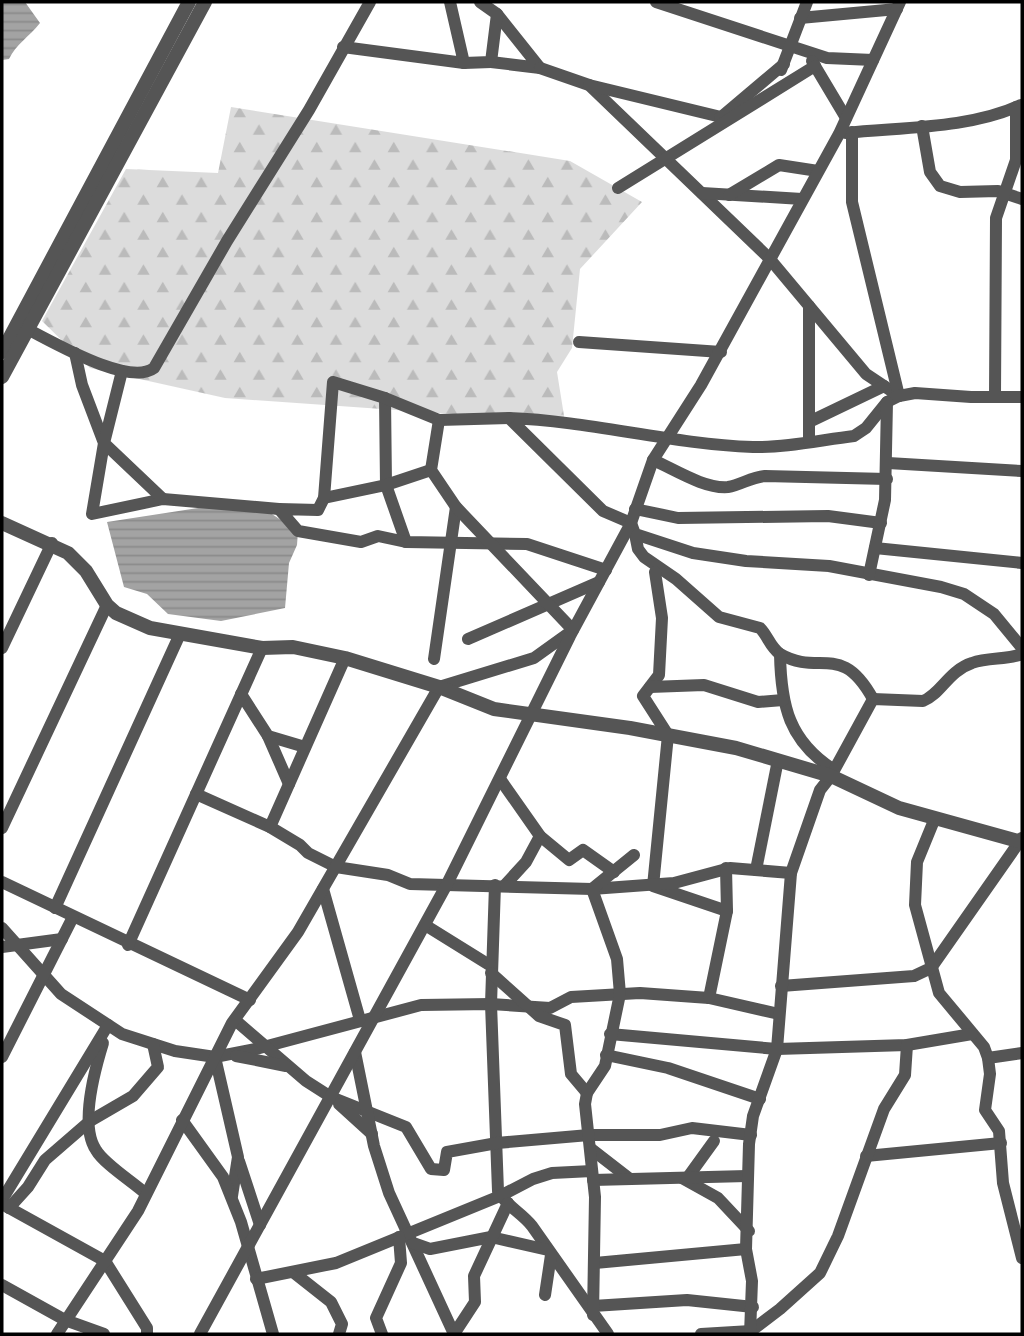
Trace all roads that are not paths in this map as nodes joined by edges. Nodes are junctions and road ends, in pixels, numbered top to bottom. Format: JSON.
{"nodes":[{"id":1,"x":189,"y":2,"type":"edge"},
{"id":2,"x":205,"y":2,"type":"edge"},
{"id":3,"x":370,"y":2,"type":"edge"},
{"id":4,"x":450,"y":2,"type":"edge"},
{"id":5,"x":480,"y":2,"type":"edge"},
{"id":6,"x":656,"y":2,"type":"edge"},
{"id":7,"x":807,"y":2,"type":"edge"},
{"id":8,"x":898,"y":5,"type":"edge"},
{"id":9,"x":497,"y":14,"type":"junction"},
{"id":10,"x":800,"y":18,"type":"junction"},
{"id":11,"x":791,"y":46,"type":"junction"},
{"id":12,"x":343,"y":47,"type":"junction"},
{"id":13,"x":807,"y":51,"type":"junction"},
{"id":14,"x":873,"y":60,"type":"junction"},
{"id":15,"x":491,"y":62,"type":"junction"},
{"id":16,"x":464,"y":63,"type":"junction"},
{"id":17,"x":784,"y":64,"type":"junction"},
{"id":18,"x":815,"y":66,"type":"junction"},
{"id":19,"x":540,"y":68,"type":"junction"},
{"id":20,"x":589,"y":85,"type":"junction"},
{"id":21,"x":772,"y":93,"type":"junction"},
{"id":22,"x":1019,"y":106,"type":"edge"},
{"id":23,"x":721,"y":117,"type":"junction"},
{"id":24,"x":846,"y":118,"type":"junction"},
{"id":25,"x":922,"y":125,"type":"junction"},
{"id":26,"x":845,"y":133,"type":"junction"},
{"id":27,"x":689,"y":144,"type":"junction"},
{"id":28,"x":665,"y":159,"type":"junction"},
{"id":29,"x":818,"y":171,"type":"junction"},
{"id":30,"x":618,"y":188,"type":"dead end"},
{"id":31,"x":1005,"y":193,"type":"junction"},
{"id":32,"x":702,"y":194,"type":"junction"},
{"id":33,"x":729,"y":195,"type":"junction"},
{"id":34,"x":802,"y":199,"type":"junction"},
{"id":35,"x":1022,"y":199,"type":"edge"},
{"id":36,"x":769,"y":258,"type":"junction"},
{"id":37,"x":809,"y":306,"type":"junction"},
{"id":38,"x":14,"y":328,"type":"edge"},
{"id":39,"x":579,"y":342,"type":"dead end"},
{"id":40,"x":2,"y":352,"type":"edge"},
{"id":41,"x":720,"y":352,"type":"junction"},
{"id":42,"x":75,"y":353,"type":"junction"},
{"id":43,"x":122,"y":371,"type":"junction"},
{"id":44,"x":2,"y":377,"type":"edge"},
{"id":45,"x":884,"y":387,"type":"junction"},
{"id":46,"x":899,"y":396,"type":"junction"},
{"id":47,"x":995,"y":397,"type":"junction"},
{"id":48,"x":1022,"y":397,"type":"edge"},
{"id":49,"x":385,"y":398,"type":"junction"},
{"id":50,"x":887,"y":402,"type":"junction"},
{"id":51,"x":509,"y":418,"type":"junction"},
{"id":52,"x":439,"y":420,"type":"junction"},
{"id":53,"x":809,"y":422,"type":"junction"},
{"id":54,"x":666,"y":438,"type":"junction"},
{"id":55,"x":809,"y":441,"type":"junction"},
{"id":56,"x":104,"y":443,"type":"junction"},
{"id":57,"x":653,"y":460,"type":"junction"},
{"id":58,"x":888,"y":463,"type":"junction"},
{"id":59,"x":431,"y":470,"type":"junction"},
{"id":60,"x":1022,"y":471,"type":"edge"},
{"id":61,"x":887,"y":479,"type":"junction"},
{"id":62,"x":386,"y":485,"type":"junction"},
{"id":63,"x":324,"y":498,"type":"junction"},
{"id":64,"x":163,"y":499,"type":"junction"},
{"id":65,"x":456,"y":508,"type":"junction"},
{"id":66,"x":279,"y":509,"type":"junction"},
{"id":67,"x":635,"y":509,"type":"junction"},
{"id":68,"x":2,"y":523,"type":"edge"},
{"id":69,"x":880,"y":523,"type":"junction"},
{"id":70,"x":633,"y":528,"type":"junction"},
{"id":71,"x":406,"y":542,"type":"junction"},
{"id":72,"x":451,"y":542,"type":"junction"},
{"id":73,"x":52,"y":543,"type":"junction"},
{"id":74,"x":492,"y":543,"type":"junction"},
{"id":75,"x":875,"y":548,"type":"junction"},
{"id":76,"x":1022,"y":563,"type":"edge"},
{"id":77,"x":606,"y":570,"type":"junction"},
{"id":78,"x":654,"y":572,"type":"dead end"},
{"id":79,"x":869,"y":575,"type":"junction"},
{"id":80,"x":599,"y":582,"type":"junction"},
{"id":81,"x":550,"y":603,"type":"junction"},
{"id":82,"x":107,"y":605,"type":"junction"},
{"id":83,"x":573,"y":630,"type":"junction"},
{"id":84,"x":180,"y":634,"type":"junction"},
{"id":85,"x":468,"y":639,"type":"dead end"},
{"id":86,"x":2,"y":648,"type":"edge"},
{"id":87,"x":262,"y":648,"type":"junction"},
{"id":88,"x":1022,"y":648,"type":"edge"},
{"id":89,"x":780,"y":654,"type":"junction"},
{"id":90,"x":1022,"y":654,"type":"edge"},
{"id":91,"x":345,"y":658,"type":"junction"},
{"id":92,"x":434,"y":659,"type":"dead end"},
{"id":93,"x":439,"y":687,"type":"junction"},
{"id":94,"x":650,"y":687,"type":"junction"},
{"id":95,"x":241,"y":694,"type":"junction"},
{"id":96,"x":873,"y":699,"type":"junction"},
{"id":97,"x":783,"y":700,"type":"junction"},
{"id":98,"x":532,"y":715,"type":"junction"},
{"id":99,"x":668,"y":735,"type":"junction"},
{"id":100,"x":268,"y":736,"type":"junction"},
{"id":101,"x":305,"y":747,"type":"junction"},
{"id":102,"x":778,"y":760,"type":"junction"},
{"id":103,"x":833,"y":773,"type":"junction"},
{"id":104,"x":500,"y":779,"type":"junction"},
{"id":105,"x":289,"y":783,"type":"junction"},
{"id":106,"x":196,"y":794,"type":"junction"},
{"id":107,"x":935,"y":818,"type":"junction"},
{"id":108,"x":270,"y":827,"type":"junction"},
{"id":109,"x":2,"y":828,"type":"edge"},
{"id":110,"x":540,"y":836,"type":"junction"},
{"id":111,"x":1022,"y":841,"type":"edge"},
{"id":112,"x":634,"y":855,"type":"dead end"},
{"id":113,"x":335,"y":867,"type":"junction"},
{"id":114,"x":726,"y":868,"type":"junction"},
{"id":115,"x":756,"y":870,"type":"junction"},
{"id":116,"x":614,"y":872,"type":"junction"},
{"id":117,"x":791,"y":873,"type":"junction"},
{"id":118,"x":447,"y":884,"type":"junction"},
{"id":119,"x":500,"y":885,"type":"junction"},
{"id":120,"x":3,"y":886,"type":"edge"},
{"id":121,"x":653,"y":886,"type":"junction"},
{"id":122,"x":323,"y":889,"type":"junction"},
{"id":123,"x":592,"y":889,"type":"junction"},
{"id":124,"x":55,"y":908,"type":"junction"},
{"id":125,"x":727,"y":911,"type":"junction"},
{"id":126,"x":73,"y":917,"type":"junction"},
{"id":127,"x":425,"y":925,"type":"junction"},
{"id":128,"x":2,"y":928,"type":"edge"},
{"id":129,"x":62,"y":939,"type":"junction"},
{"id":130,"x":128,"y":945,"type":"junction"},
{"id":131,"x":4,"y":947,"type":"edge"},
{"id":132,"x":931,"y":968,"type":"junction"},
{"id":133,"x":491,"y":969,"type":"junction"},
{"id":134,"x":44,"y":976,"type":"junction"},
{"id":135,"x":781,"y":986,"type":"junction"},
{"id":136,"x":620,"y":994,"type":"junction"},
{"id":137,"x":709,"y":998,"type":"junction"},
{"id":138,"x":250,"y":1000,"type":"junction"},
{"id":139,"x":491,"y":1004,"type":"junction"},
{"id":140,"x":529,"y":1007,"type":"junction"},
{"id":141,"x":779,"y":1014,"type":"junction"},
{"id":142,"x":375,"y":1015,"type":"junction"},
{"id":143,"x":235,"y":1020,"type":"junction"},
{"id":144,"x":360,"y":1020,"type":"junction"},
{"id":145,"x":2,"y":1024,"type":"edge"},
{"id":146,"x":108,"y":1026,"type":"junction"},
{"id":147,"x":15,"y":1031,"type":"junction"},
{"id":148,"x":610,"y":1034,"type":"junction"},
{"id":149,"x":972,"y":1034,"type":"junction"},
{"id":150,"x":153,"y":1044,"type":"junction"},
{"id":151,"x":907,"y":1045,"type":"junction"},
{"id":152,"x":266,"y":1047,"type":"junction"},
{"id":153,"x":777,"y":1049,"type":"junction"},
{"id":154,"x":355,"y":1052,"type":"junction"},
{"id":155,"x":1022,"y":1053,"type":"edge"},
{"id":156,"x":228,"y":1054,"type":"junction"},
{"id":157,"x":606,"y":1055,"type":"junction"},
{"id":158,"x":2,"y":1057,"type":"edge"},
{"id":159,"x":215,"y":1057,"type":"junction"},
{"id":160,"x":988,"y":1058,"type":"junction"},
{"id":161,"x":289,"y":1067,"type":"junction"},
{"id":162,"x":587,"y":1093,"type":"junction"},
{"id":163,"x":331,"y":1097,"type":"junction"},
{"id":164,"x":760,"y":1099,"type":"junction"},
{"id":165,"x":368,"y":1112,"type":"junction"},
{"id":166,"x":182,"y":1120,"type":"junction"},
{"id":167,"x":90,"y":1121,"type":"junction"},
{"id":168,"x":372,"y":1135,"type":"junction"},
{"id":169,"x":751,"y":1135,"type":"junction"},
{"id":170,"x":589,"y":1141,"type":"junction"},
{"id":171,"x":714,"y":1141,"type":"dead end"},
{"id":172,"x":497,"y":1143,"type":"junction"},
{"id":173,"x":1001,"y":1143,"type":"junction"},
{"id":174,"x":866,"y":1156,"type":"junction"},
{"id":175,"x":238,"y":1157,"type":"junction"},
{"id":176,"x":593,"y":1176,"type":"junction"},
{"id":177,"x":747,"y":1176,"type":"junction"},
{"id":178,"x":685,"y":1178,"type":"junction"},
{"id":179,"x":630,"y":1179,"type":"junction"},
{"id":180,"x":146,"y":1194,"type":"junction"},
{"id":181,"x":231,"y":1199,"type":"junction"},
{"id":182,"x":504,"y":1199,"type":"junction"},
{"id":183,"x":4,"y":1204,"type":"edge"},
{"id":184,"x":260,"y":1226,"type":"junction"},
{"id":185,"x":749,"y":1231,"type":"junction"},
{"id":186,"x":491,"y":1237,"type":"junction"},
{"id":187,"x":407,"y":1238,"type":"junction"},
{"id":188,"x":466,"y":1240,"type":"junction"},
{"id":189,"x":248,"y":1248,"type":"junction"},
{"id":190,"x":746,"y":1249,"type":"junction"},
{"id":191,"x":550,"y":1252,"type":"junction"},
{"id":192,"x":1022,"y":1258,"type":"edge"},
{"id":193,"x":105,"y":1261,"type":"junction"},
{"id":194,"x":595,"y":1264,"type":"junction"},
{"id":195,"x":477,"y":1269,"type":"junction"},
{"id":196,"x":293,"y":1272,"type":"junction"},
{"id":197,"x":256,"y":1279,"type":"junction"},
{"id":198,"x":2,"y":1285,"type":"edge"},
{"id":199,"x":545,"y":1295,"type":"dead end"},
{"id":200,"x":753,"y":1307,"type":"junction"},
{"id":201,"x":593,"y":1310,"type":"junction"},
{"id":202,"x":65,"y":1320,"type":"junction"},
{"id":203,"x":751,"y":1332,"type":"edge"},
{"id":204,"x":57,"y":1334,"type":"edge"},
{"id":205,"x":104,"y":1334,"type":"edge"},
{"id":206,"x":147,"y":1334,"type":"edge"},
{"id":207,"x":200,"y":1334,"type":"edge"},
{"id":208,"x":272,"y":1334,"type":"edge"},
{"id":209,"x":339,"y":1334,"type":"edge"},
{"id":210,"x":382,"y":1334,"type":"edge"},
{"id":211,"x":454,"y":1334,"type":"edge"},
{"id":212,"x":608,"y":1334,"type":"edge"},
{"id":213,"x":707,"y":1334,"type":"edge"}],
"edges":[{"from":1,"to":38,"type":"street"},
{"from":2,"to":38,"type":"street"},
{"from":3,"to":12,"type":"street"},
{"from":4,"to":16,"type":"street"},
{"from":5,"to":9,"type":"street"},
{"from":6,"to":11,"type":"street"},
{"from":7,"to":10,"type":"street"},
{"from":8,"to":10,"type":"street"},
{"from":8,"to":14,"type":"street"},
{"from":9,"to":15,"type":"street"},
{"from":9,"to":19,"type":"street"},
{"from":10,"to":11,"type":"street"},
{"from":11,"to":13,"type":"street"},
{"from":11,"to":17,"type":"street"},
{"from":12,"to":16,"type":"street"},
{"from":12,"to":43,"type":"street"},
{"from":13,"to":14,"type":"street"},
{"from":13,"to":18,"type":"street"},
{"from":14,"to":24,"type":"street"},
{"from":15,"to":16,"type":"street"},
{"from":15,"to":19,"type":"street"},
{"from":17,"to":21,"type":"street"},
{"from":17,"to":23,"type":"street"},
{"from":18,"to":21,"type":"street"},
{"from":18,"to":24,"type":"street"},
{"from":19,"to":20,"type":"street"},
{"from":20,"to":23,"type":"street"},
{"from":20,"to":28,"type":"street"},
{"from":21,"to":27,"type":"street"},
{"from":22,"to":25,"type":"street"},
{"from":22,"to":31,"type":"street"},
{"from":23,"to":27,"type":"street"},
{"from":24,"to":26,"type":"street"},
{"from":25,"to":26,"type":"street"},
{"from":25,"to":31,"type":"street"},
{"from":26,"to":29,"type":"street"},
{"from":26,"to":46,"type":"street"},
{"from":27,"to":28,"type":"street"},
{"from":28,"to":30,"type":"street"},
{"from":28,"to":32,"type":"street"},
{"from":29,"to":33,"type":"street"},
{"from":29,"to":34,"type":"street"},
{"from":31,"to":35,"type":"street"},
{"from":31,"to":47,"type":"street"},
{"from":32,"to":33,"type":"street"},
{"from":32,"to":36,"type":"street"},
{"from":33,"to":34,"type":"street"},
{"from":34,"to":36,"type":"street"},
{"from":36,"to":37,"type":"street"},
{"from":36,"to":41,"type":"street"},
{"from":37,"to":45,"type":"street"},
{"from":37,"to":53,"type":"street"},
{"from":38,"to":40,"type":"street"},
{"from":38,"to":42,"type":"street"},
{"from":38,"to":44,"type":"street"},
{"from":39,"to":41,"type":"street"},
{"from":41,"to":54,"type":"street"},
{"from":42,"to":43,"type":"street"},
{"from":42,"to":56,"type":"street"},
{"from":43,"to":56,"type":"street"},
{"from":45,"to":46,"type":"street"},
{"from":45,"to":53,"type":"street"},
{"from":46,"to":47,"type":"street"},
{"from":46,"to":50,"type":"street"},
{"from":47,"to":48,"type":"street"},
{"from":49,"to":52,"type":"street"},
{"from":49,"to":62,"type":"street"},
{"from":49,"to":63,"type":"street"},
{"from":50,"to":55,"type":"street"},
{"from":50,"to":58,"type":"street"},
{"from":51,"to":52,"type":"street"},
{"from":51,"to":54,"type":"street"},
{"from":51,"to":70,"type":"street"},
{"from":52,"to":59,"type":"street"},
{"from":53,"to":55,"type":"street"},
{"from":54,"to":55,"type":"street"},
{"from":54,"to":57,"type":"street"},
{"from":56,"to":64,"type":"street"},
{"from":56,"to":64,"type":"street"},
{"from":57,"to":61,"type":"street"},
{"from":57,"to":67,"type":"street"},
{"from":58,"to":60,"type":"street"},
{"from":58,"to":61,"type":"street"},
{"from":59,"to":62,"type":"street"},
{"from":59,"to":65,"type":"street"},
{"from":61,"to":69,"type":"street"},
{"from":62,"to":63,"type":"street"},
{"from":62,"to":71,"type":"street"},
{"from":63,"to":66,"type":"street"},
{"from":64,"to":66,"type":"street"},
{"from":65,"to":72,"type":"street"},
{"from":65,"to":74,"type":"street"},
{"from":66,"to":71,"type":"street"},
{"from":67,"to":69,"type":"street"},
{"from":67,"to":70,"type":"street"},
{"from":68,"to":73,"type":"street"},
{"from":69,"to":75,"type":"street"},
{"from":70,"to":77,"type":"street"},
{"from":70,"to":79,"type":"street"},
{"from":70,"to":89,"type":"street"},
{"from":71,"to":72,"type":"street"},
{"from":72,"to":74,"type":"street"},
{"from":72,"to":92,"type":"street"},
{"from":73,"to":82,"type":"street"},
{"from":73,"to":86,"type":"street"},
{"from":74,"to":77,"type":"street"},
{"from":74,"to":81,"type":"street"},
{"from":75,"to":76,"type":"street"},
{"from":75,"to":79,"type":"street"},
{"from":77,"to":80,"type":"street"},
{"from":78,"to":94,"type":"street"},
{"from":79,"to":88,"type":"street"},
{"from":80,"to":81,"type":"street"},
{"from":80,"to":83,"type":"street"},
{"from":81,"to":83,"type":"street"},
{"from":81,"to":85,"type":"street"},
{"from":82,"to":84,"type":"street"},
{"from":82,"to":109,"type":"street"},
{"from":83,"to":93,"type":"street"},
{"from":83,"to":98,"type":"street"},
{"from":84,"to":87,"type":"street"},
{"from":84,"to":124,"type":"street"},
{"from":87,"to":91,"type":"street"},
{"from":87,"to":95,"type":"street"},
{"from":89,"to":96,"type":"street"},
{"from":89,"to":97,"type":"street"},
{"from":90,"to":96,"type":"street"},
{"from":91,"to":93,"type":"street"},
{"from":91,"to":101,"type":"street"},
{"from":93,"to":98,"type":"street"},
{"from":93,"to":113,"type":"street"},
{"from":94,"to":97,"type":"street"},
{"from":94,"to":99,"type":"street"},
{"from":95,"to":100,"type":"street"},
{"from":95,"to":106,"type":"street"},
{"from":96,"to":103,"type":"street"},
{"from":97,"to":103,"type":"street"},
{"from":98,"to":99,"type":"street"},
{"from":98,"to":104,"type":"street"},
{"from":99,"to":102,"type":"street"},
{"from":99,"to":121,"type":"street"},
{"from":100,"to":101,"type":"street"},
{"from":100,"to":105,"type":"street"},
{"from":101,"to":105,"type":"street"},
{"from":102,"to":103,"type":"street"},
{"from":102,"to":115,"type":"street"},
{"from":103,"to":107,"type":"street"},
{"from":103,"to":117,"type":"street"},
{"from":104,"to":110,"type":"street"},
{"from":104,"to":118,"type":"street"},
{"from":105,"to":108,"type":"street"},
{"from":106,"to":108,"type":"street"},
{"from":106,"to":130,"type":"street"},
{"from":107,"to":111,"type":"street"},
{"from":107,"to":132,"type":"street"},
{"from":108,"to":113,"type":"street"},
{"from":110,"to":116,"type":"street"},
{"from":110,"to":119,"type":"street"},
{"from":111,"to":132,"type":"street"},
{"from":112,"to":116,"type":"street"},
{"from":113,"to":118,"type":"street"},
{"from":113,"to":122,"type":"street"},
{"from":114,"to":115,"type":"street"},
{"from":114,"to":121,"type":"street"},
{"from":114,"to":125,"type":"street"},
{"from":115,"to":117,"type":"street"},
{"from":116,"to":123,"type":"street"},
{"from":117,"to":135,"type":"street"},
{"from":118,"to":119,"type":"street"},
{"from":118,"to":127,"type":"street"},
{"from":119,"to":123,"type":"street"},
{"from":119,"to":133,"type":"street"},
{"from":120,"to":124,"type":"street"},
{"from":121,"to":123,"type":"street"},
{"from":121,"to":125,"type":"street"},
{"from":122,"to":138,"type":"street"},
{"from":122,"to":144,"type":"street"},
{"from":123,"to":136,"type":"street"},
{"from":124,"to":126,"type":"street"},
{"from":125,"to":137,"type":"street"},
{"from":126,"to":129,"type":"street"},
{"from":126,"to":130,"type":"street"},
{"from":127,"to":133,"type":"street"},
{"from":127,"to":142,"type":"street"},
{"from":128,"to":134,"type":"street"},
{"from":129,"to":131,"type":"street"},
{"from":129,"to":134,"type":"street"},
{"from":130,"to":138,"type":"street"},
{"from":132,"to":135,"type":"street"},
{"from":132,"to":149,"type":"street"},
{"from":133,"to":139,"type":"street"},
{"from":133,"to":140,"type":"street"},
{"from":134,"to":146,"type":"street"},
{"from":134,"to":147,"type":"street"},
{"from":135,"to":141,"type":"street"},
{"from":136,"to":137,"type":"street"},
{"from":136,"to":140,"type":"street"},
{"from":136,"to":148,"type":"street"},
{"from":137,"to":141,"type":"street"},
{"from":138,"to":143,"type":"street"},
{"from":139,"to":140,"type":"street"},
{"from":139,"to":142,"type":"street"},
{"from":139,"to":172,"type":"street"},
{"from":140,"to":162,"type":"street"},
{"from":141,"to":153,"type":"street"},
{"from":142,"to":144,"type":"street"},
{"from":142,"to":154,"type":"street"},
{"from":143,"to":152,"type":"street"},
{"from":143,"to":159,"type":"street"},
{"from":144,"to":152,"type":"street"},
{"from":145,"to":147,"type":"street"},
{"from":146,"to":150,"type":"street"},
{"from":146,"to":167,"type":"street"},
{"from":146,"to":183,"type":"street"},
{"from":147,"to":158,"type":"street"},
{"from":148,"to":153,"type":"street"},
{"from":148,"to":157,"type":"street"},
{"from":149,"to":151,"type":"street"},
{"from":149,"to":160,"type":"street"},
{"from":150,"to":159,"type":"street"},
{"from":150,"to":167,"type":"street"},
{"from":151,"to":153,"type":"street"},
{"from":151,"to":174,"type":"street"},
{"from":152,"to":156,"type":"street"},
{"from":152,"to":161,"type":"street"},
{"from":153,"to":164,"type":"street"},
{"from":154,"to":163,"type":"street"},
{"from":154,"to":165,"type":"street"},
{"from":155,"to":160,"type":"street"},
{"from":156,"to":159,"type":"street"},
{"from":156,"to":161,"type":"street"},
{"from":157,"to":162,"type":"street"},
{"from":157,"to":164,"type":"street"},
{"from":159,"to":166,"type":"street"},
{"from":159,"to":175,"type":"street"},
{"from":160,"to":173,"type":"street"},
{"from":161,"to":163,"type":"street"},
{"from":162,"to":170,"type":"street"},
{"from":163,"to":165,"type":"street"},
{"from":163,"to":168,"type":"street"},
{"from":163,"to":184,"type":"street"},
{"from":164,"to":169,"type":"street"},
{"from":165,"to":168,"type":"street"},
{"from":165,"to":172,"type":"street"},
{"from":166,"to":180,"type":"street"},
{"from":166,"to":181,"type":"street"},
{"from":167,"to":180,"type":"street"},
{"from":167,"to":183,"type":"street"},
{"from":168,"to":187,"type":"street"},
{"from":169,"to":170,"type":"street"},
{"from":169,"to":177,"type":"street"},
{"from":170,"to":172,"type":"street"},
{"from":170,"to":176,"type":"street"},
{"from":170,"to":179,"type":"street"},
{"from":171,"to":178,"type":"street"},
{"from":172,"to":182,"type":"street"},
{"from":173,"to":174,"type":"street"},
{"from":173,"to":192,"type":"street"},
{"from":174,"to":203,"type":"street"},
{"from":175,"to":181,"type":"street"},
{"from":175,"to":184,"type":"street"},
{"from":176,"to":179,"type":"street"},
{"from":176,"to":182,"type":"street"},
{"from":176,"to":194,"type":"street"},
{"from":177,"to":178,"type":"street"},
{"from":177,"to":185,"type":"street"},
{"from":178,"to":179,"type":"street"},
{"from":178,"to":185,"type":"street"},
{"from":180,"to":193,"type":"street"},
{"from":181,"to":189,"type":"street"},
{"from":182,"to":186,"type":"street"},
{"from":182,"to":187,"type":"street"},
{"from":182,"to":191,"type":"street"},
{"from":183,"to":193,"type":"street"},
{"from":184,"to":189,"type":"street"},
{"from":185,"to":190,"type":"street"},
{"from":186,"to":188,"type":"street"},
{"from":186,"to":191,"type":"street"},
{"from":186,"to":195,"type":"street"},
{"from":187,"to":188,"type":"street"},
{"from":187,"to":196,"type":"street"},
{"from":187,"to":210,"type":"street"},
{"from":187,"to":211,"type":"street"},
{"from":188,"to":195,"type":"street"},
{"from":189,"to":197,"type":"street"},
{"from":189,"to":207,"type":"street"},
{"from":190,"to":194,"type":"street"},
{"from":190,"to":200,"type":"street"},
{"from":191,"to":199,"type":"street"},
{"from":191,"to":201,"type":"street"},
{"from":193,"to":202,"type":"street"},
{"from":193,"to":206,"type":"street"},
{"from":194,"to":201,"type":"street"},
{"from":195,"to":211,"type":"street"},
{"from":196,"to":197,"type":"street"},
{"from":196,"to":209,"type":"street"},
{"from":197,"to":208,"type":"street"},
{"from":198,"to":202,"type":"street"},
{"from":200,"to":201,"type":"street"},
{"from":200,"to":203,"type":"street"},
{"from":201,"to":212,"type":"street"},
{"from":202,"to":204,"type":"street"},
{"from":202,"to":205,"type":"street"},
{"from":203,"to":213,"type":"street"}]}
